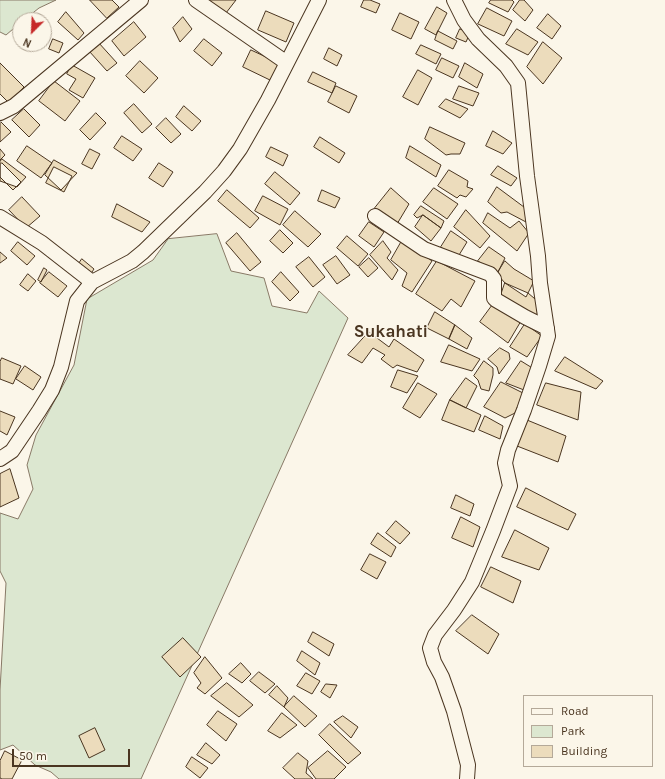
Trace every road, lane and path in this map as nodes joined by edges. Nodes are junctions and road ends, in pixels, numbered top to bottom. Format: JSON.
{"nodes":[{"id":1,"x":141,"y":0,"type":"edge"},
{"id":2,"x":196,"y":0,"type":"edge"},
{"id":3,"x":319,"y":0,"type":"edge"},
{"id":4,"x":454,"y":0,"type":"edge"},
{"id":5,"x":287,"y":63,"type":"junction"},
{"id":6,"x":0,"y":113,"type":"edge"},
{"id":7,"x":375,"y":216,"type":"dead end"},
{"id":8,"x":0,"y":217,"type":"edge"},
{"id":9,"x":92,"y":282,"type":"junction"},
{"id":10,"x":547,"y":328,"type":"junction"},
{"id":11,"x":0,"y":459,"type":"edge"},
{"id":12,"x":467,"y":779,"type":"edge"}],
"edges":[{"from":1,"to":6,"type":"street"},
{"from":2,"to":5,"type":"street"},
{"from":3,"to":5,"type":"street"},
{"from":4,"to":10,"type":"street"},
{"from":5,"to":9,"type":"street"},
{"from":7,"to":10,"type":"street"},
{"from":8,"to":9,"type":"street"},
{"from":9,"to":11,"type":"street"},
{"from":10,"to":12,"type":"street"}]}
